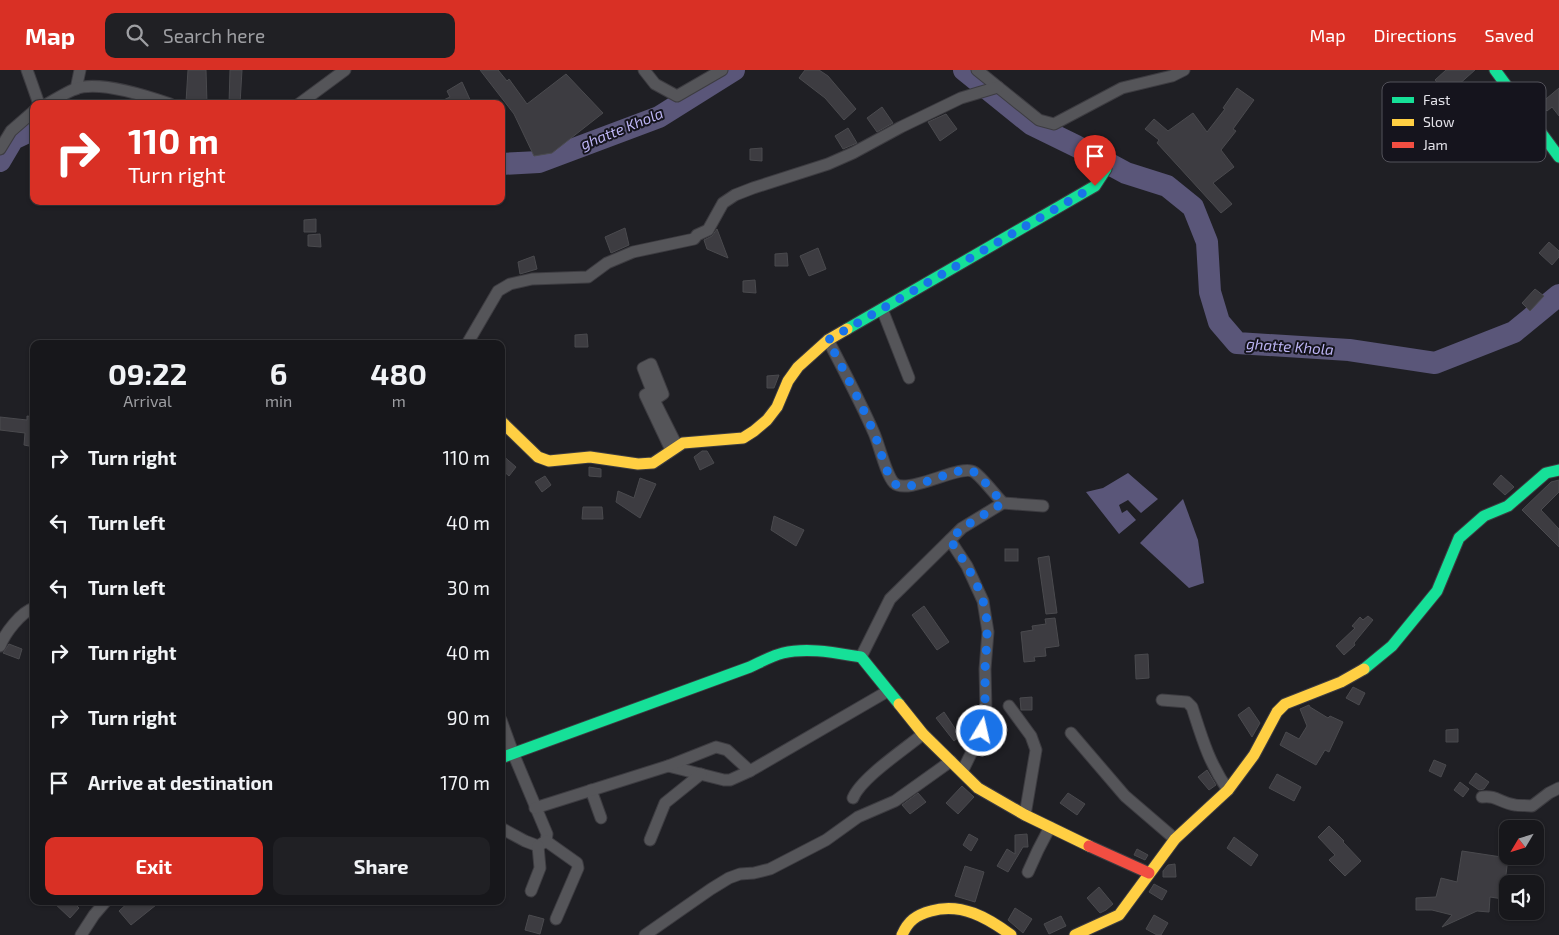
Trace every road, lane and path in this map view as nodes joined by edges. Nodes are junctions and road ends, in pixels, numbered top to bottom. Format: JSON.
{"nodes":[{"id":1,"x":27,"y":70,"type":"edge"},
{"id":2,"x":80,"y":70,"type":"edge"},
{"id":3,"x":345,"y":70,"type":"edge"},
{"id":4,"x":644,"y":70,"type":"edge"},
{"id":5,"x":722,"y":70,"type":"edge"},
{"id":6,"x":977,"y":70,"type":"edge"},
{"id":7,"x":1184,"y":70,"type":"edge"},
{"id":8,"x":1495,"y":70,"type":"edge"},
{"id":9,"x":1504,"y":82,"type":"edge"},
{"id":10,"x":998,"y":87,"type":"junction"},
{"id":11,"x":76,"y":89,"type":"junction"},
{"id":12,"x":38,"y":100,"type":"edge"},
{"id":13,"x":55,"y":100,"type":"edge"},
{"id":14,"x":156,"y":100,"type":"edge"},
{"id":15,"x":304,"y":100,"type":"edge"},
{"id":16,"x":30,"y":114,"type":"edge"},
{"id":17,"x":1546,"y":139,"type":"edge"},
{"id":18,"x":0,"y":149,"type":"edge"},
{"id":19,"x":1559,"y":157,"type":"edge"},
{"id":20,"x":1106,"y":169,"type":"dead end"},
{"id":21,"x":882,"y":309,"type":"junction"},
{"id":22,"x":468,"y":340,"type":"edge"},
{"id":23,"x":828,"y":340,"type":"junction"},
{"id":24,"x":909,"y":378,"type":"dead end"},
{"id":25,"x":505,"y":425,"type":"edge"},
{"id":26,"x":674,"y":448,"type":"junction"},
{"id":27,"x":1559,"y":470,"type":"edge"},
{"id":28,"x":1003,"y":503,"type":"junction"},
{"id":29,"x":1043,"y":506,"type":"dead end"},
{"id":30,"x":950,"y":540,"type":"junction"},
{"id":31,"x":30,"y":609,"type":"edge"},
{"id":32,"x":0,"y":646,"type":"edge"},
{"id":33,"x":861,"y":657,"type":"junction"},
{"id":34,"x":888,"y":692,"type":"junction"},
{"id":35,"x":1162,"y":700,"type":"dead end"},
{"id":36,"x":1010,"y":706,"type":"dead end"},
{"id":37,"x":505,"y":731,"type":"edge"},
{"id":38,"x":1071,"y":733,"type":"dead end"},
{"id":39,"x":923,"y":734,"type":"junction"},
{"id":40,"x":513,"y":753,"type":"junction"},
{"id":41,"x":505,"y":756,"type":"edge"},
{"id":42,"x":951,"y":761,"type":"junction"},
{"id":43,"x":668,"y":766,"type":"junction"},
{"id":44,"x":750,"y":771,"type":"junction"},
{"id":45,"x":962,"y":772,"type":"junction"},
{"id":46,"x":701,"y":774,"type":"junction"},
{"id":47,"x":1559,"y":788,"type":"edge"},
{"id":48,"x":591,"y":790,"type":"junction"},
{"id":49,"x":1228,"y":790,"type":"junction"},
{"id":50,"x":1482,"y":797,"type":"dead end"},
{"id":51,"x":854,"y":798,"type":"dead end"},
{"id":52,"x":535,"y":808,"type":"junction"},
{"id":53,"x":1025,"y":815,"type":"junction"},
{"id":54,"x":601,"y":818,"type":"dead end"},
{"id":55,"x":1050,"y":827,"type":"junction"},
{"id":56,"x":505,"y":830,"type":"edge"},
{"id":57,"x":1175,"y":839,"type":"junction"},
{"id":58,"x":650,"y":840,"type":"dead end"},
{"id":59,"x":542,"y":843,"type":"junction"},
{"id":60,"x":1028,"y":872,"type":"dead end"},
{"id":61,"x":1149,"y":874,"type":"junction"},
{"id":62,"x":531,"y":891,"type":"dead end"},
{"id":63,"x":103,"y":905,"type":"edge"},
{"id":64,"x":556,"y":919,"type":"dead end"},
{"id":65,"x":81,"y":935,"type":"edge"},
{"id":66,"x":645,"y":935,"type":"edge"},
{"id":67,"x":902,"y":935,"type":"edge"},
{"id":68,"x":1011,"y":935,"type":"edge"},
{"id":69,"x":1075,"y":935,"type":"edge"}],
"edges":[{"from":1,"to":12,"type":"street"},
{"from":2,"to":11,"type":"street"},
{"from":3,"to":15,"type":"street"},
{"from":4,"to":5,"type":"street"},
{"from":6,"to":10,"type":"street"},
{"from":7,"to":10,"type":"street"},
{"from":8,"to":9,"type":"street"},
{"from":10,"to":22,"type":"street"},
{"from":11,"to":13,"type":"street"},
{"from":11,"to":14,"type":"street"},
{"from":16,"to":18,"type":"street"},
{"from":17,"to":19,"type":"street"},
{"from":20,"to":21,"type":"street"},
{"from":21,"to":23,"type":"street"},
{"from":21,"to":24,"type":"street"},
{"from":23,"to":26,"type":"street"},
{"from":23,"to":28,"type":"street"},
{"from":25,"to":26,"type":"street"},
{"from":26,"to":26,"type":"street"},
{"from":27,"to":49,"type":"street"},
{"from":28,"to":29,"type":"street"},
{"from":28,"to":30,"type":"street"},
{"from":30,"to":33,"type":"street"},
{"from":30,"to":45,"type":"street"},
{"from":31,"to":32,"type":"street"},
{"from":33,"to":34,"type":"street"},
{"from":33,"to":40,"type":"street"},
{"from":34,"to":39,"type":"street"},
{"from":34,"to":44,"type":"street"},
{"from":35,"to":49,"type":"street"},
{"from":36,"to":53,"type":"street"},
{"from":37,"to":40,"type":"street"},
{"from":38,"to":57,"type":"street"},
{"from":39,"to":42,"type":"street"},
{"from":39,"to":51,"type":"street"},
{"from":40,"to":41,"type":"street"},
{"from":40,"to":52,"type":"street"},
{"from":42,"to":45,"type":"street"},
{"from":42,"to":66,"type":"street"},
{"from":43,"to":44,"type":"street"},
{"from":43,"to":46,"type":"street"},
{"from":43,"to":48,"type":"street"},
{"from":44,"to":46,"type":"street"},
{"from":45,"to":53,"type":"street"},
{"from":46,"to":58,"type":"street"},
{"from":47,"to":50,"type":"street"},
{"from":48,"to":52,"type":"street"},
{"from":48,"to":54,"type":"street"},
{"from":49,"to":57,"type":"street"},
{"from":52,"to":59,"type":"street"},
{"from":53,"to":55,"type":"street"},
{"from":55,"to":60,"type":"street"},
{"from":55,"to":61,"type":"street"},
{"from":56,"to":59,"type":"street"},
{"from":57,"to":61,"type":"street"},
{"from":59,"to":62,"type":"street"},
{"from":59,"to":64,"type":"street"},
{"from":61,"to":69,"type":"street"},
{"from":63,"to":65,"type":"street"},
{"from":67,"to":68,"type":"street"}]}
